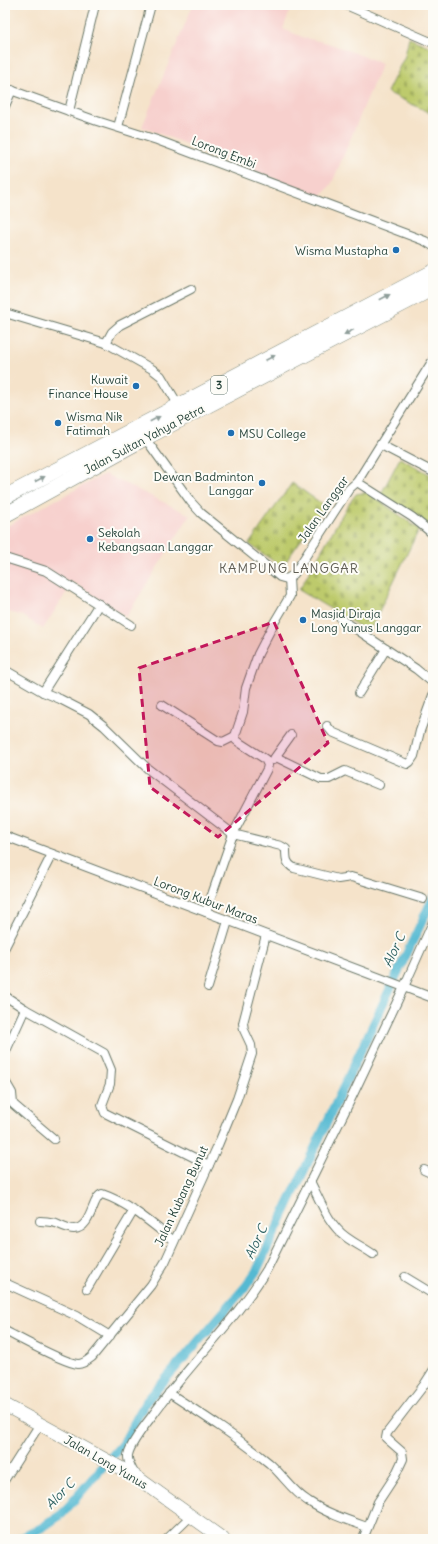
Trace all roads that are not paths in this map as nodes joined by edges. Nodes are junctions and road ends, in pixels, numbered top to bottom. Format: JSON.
{"nodes":[{"id":1,"x":95,"y":5,"type":"edge"},
{"id":2,"x":151,"y":5,"type":"edge"},
{"id":3,"x":346,"y":5,"type":"edge"},
{"id":4,"x":433,"y":43,"type":"edge"},
{"id":5,"x":8,"y":89,"type":"edge"},
{"id":6,"x":5,"y":106,"type":"edge"},
{"id":7,"x":69,"y":111,"type":"junction"},
{"id":8,"x":118,"y":127,"type":"junction"},
{"id":9,"x":433,"y":246,"type":"edge"},
{"id":10,"x":433,"y":272,"type":"edge"},
{"id":11,"x":433,"y":288,"type":"edge"},
{"id":12,"x":191,"y":289,"type":"dead end"},
{"id":13,"x":5,"y":312,"type":"edge"},
{"id":14,"x":106,"y":343,"type":"junction"},
{"id":15,"x":433,"y":360,"type":"edge"},
{"id":16,"x":179,"y":406,"type":"junction"},
{"id":17,"x":145,"y":438,"type":"junction"},
{"id":18,"x":381,"y":445,"type":"junction"},
{"id":19,"x":433,"y":472,"type":"edge"},
{"id":20,"x":357,"y":482,"type":"junction"},
{"id":21,"x":5,"y":497,"type":"edge"},
{"id":22,"x":5,"y":515,"type":"edge"},
{"id":23,"x":433,"y":534,"type":"edge"},
{"id":24,"x":5,"y":558,"type":"edge"},
{"id":25,"x":290,"y":578,"type":"junction"},
{"id":26,"x":99,"y":604,"type":"junction"},
{"id":27,"x":341,"y":620,"type":"dead end"},
{"id":28,"x":131,"y":625,"type":"dead end"},
{"id":29,"x":386,"y":649,"type":"junction"},
{"id":30,"x":5,"y":670,"type":"edge"},
{"id":31,"x":433,"y":683,"type":"edge"},
{"id":32,"x":43,"y":692,"type":"junction"},
{"id":33,"x":359,"y":693,"type":"dead end"},
{"id":34,"x":433,"y":695,"type":"edge"},
{"id":35,"x":162,"y":705,"type":"dead end"},
{"id":36,"x":327,"y":726,"type":"dead end"},
{"id":37,"x":291,"y":735,"type":"dead end"},
{"id":38,"x":235,"y":736,"type":"junction"},
{"id":39,"x":276,"y":757,"type":"junction"},
{"id":40,"x":268,"y":765,"type":"junction"},
{"id":41,"x":379,"y":785,"type":"dead end"},
{"id":42,"x":233,"y":834,"type":"junction"},
{"id":43,"x":5,"y":836,"type":"edge"},
{"id":44,"x":52,"y":854,"type":"junction"},
{"id":45,"x":423,"y":899,"type":"dead end"},
{"id":46,"x":206,"y":912,"type":"junction"},
{"id":47,"x":228,"y":921,"type":"junction"},
{"id":48,"x":433,"y":922,"type":"edge"},
{"id":49,"x":266,"y":935,"type":"junction"},
{"id":50,"x":5,"y":947,"type":"edge"},
{"id":51,"x":401,"y":986,"type":"junction"},
{"id":52,"x":208,"y":987,"type":"dead end"},
{"id":53,"x":5,"y":996,"type":"edge"},
{"id":54,"x":433,"y":998,"type":"edge"},
{"id":55,"x":25,"y":1009,"type":"junction"},
{"id":56,"x":5,"y":1053,"type":"edge"},
{"id":57,"x":5,"y":1081,"type":"edge"},
{"id":58,"x":54,"y":1139,"type":"dead end"},
{"id":59,"x":209,"y":1165,"type":"junction"},
{"id":60,"x":424,"y":1170,"type":"dead end"},
{"id":61,"x":433,"y":1174,"type":"edge"},
{"id":62,"x":310,"y":1181,"type":"junction"},
{"id":63,"x":134,"y":1210,"type":"junction"},
{"id":64,"x":40,"y":1221,"type":"dead end"},
{"id":65,"x":174,"y":1241,"type":"junction"},
{"id":66,"x":373,"y":1254,"type":"dead end"},
{"id":67,"x":405,"y":1277,"type":"dead end"},
{"id":68,"x":5,"y":1283,"type":"edge"},
{"id":69,"x":87,"y":1289,"type":"dead end"},
{"id":70,"x":433,"y":1294,"type":"edge"},
{"id":71,"x":5,"y":1331,"type":"edge"},
{"id":72,"x":110,"y":1336,"type":"junction"},
{"id":73,"x":433,"y":1371,"type":"edge"},
{"id":74,"x":169,"y":1392,"type":"junction"},
{"id":75,"x":5,"y":1406,"type":"edge"},
{"id":76,"x":40,"y":1424,"type":"junction"},
{"id":77,"x":135,"y":1476,"type":"junction"},
{"id":78,"x":5,"y":1480,"type":"edge"},
{"id":79,"x":191,"y":1516,"type":"junction"},
{"id":80,"x":367,"y":1528,"type":"junction"},
{"id":81,"x":167,"y":1539,"type":"edge"},
{"id":82,"x":223,"y":1539,"type":"edge"},
{"id":83,"x":363,"y":1539,"type":"edge"}],
"edges":[{"from":1,"to":7,"type":"street"},
{"from":2,"to":8,"type":"street"},
{"from":3,"to":4,"type":"street"},
{"from":5,"to":6,"type":"street"},
{"from":5,"to":7,"type":"street","name":"Lorong Embi"},
{"from":7,"to":8,"type":"street","name":"Lorong Embi"},
{"from":8,"to":9,"type":"street","name":"Lorong Embi"},
{"from":16,"to":10,"type":"highway","name":"Jalan Sultan Yahya Petra","number":"3","one_way":true},
{"from":11,"to":17,"type":"highway","name":"Jalan Sultan Yahya Petra","number":"3","one_way":true},
{"from":12,"to":14,"type":"street"},
{"from":13,"to":14,"type":"street"},
{"from":14,"to":16,"type":"street"},
{"from":15,"to":18,"type":"street","name":"Jalan Langgar"},
{"from":21,"to":16,"type":"highway","name":"Jalan Sultan Yahya Petra","number":"3","one_way":true},
{"from":17,"to":22,"type":"highway","name":"Jalan Sultan Yahya Petra","number":"3"},
{"from":17,"to":25,"type":"street"},
{"from":18,"to":19,"type":"street"},
{"from":18,"to":20,"type":"street","name":"Jalan Langgar"},
{"from":20,"to":23,"type":"street"},
{"from":20,"to":25,"type":"street","name":"Jalan Langgar"},
{"from":24,"to":26,"type":"street"},
{"from":25,"to":38,"type":"street"},
{"from":26,"to":28,"type":"street"},
{"from":26,"to":32,"type":"street"},
{"from":27,"to":29,"type":"street"},
{"from":29,"to":31,"type":"street"},
{"from":29,"to":33,"type":"street"},
{"from":30,"to":32,"type":"street"},
{"from":32,"to":42,"type":"street"},
{"from":34,"to":36,"type":"street"},
{"from":35,"to":38,"type":"street"},
{"from":37,"to":39,"type":"street"},
{"from":38,"to":40,"type":"street"},
{"from":39,"to":40,"type":"street"},
{"from":39,"to":41,"type":"street"},
{"from":40,"to":42,"type":"street"},
{"from":42,"to":45,"type":"street"},
{"from":42,"to":46,"type":"street"},
{"from":43,"to":44,"type":"street","name":"Lorong Kubur Maras"},
{"from":44,"to":46,"type":"street","name":"Lorong Kubur Maras"},
{"from":44,"to":50,"type":"street"},
{"from":46,"to":47,"type":"street","name":"Lorong Kubur Maras"},
{"from":47,"to":49,"type":"street","name":"Lorong Kubur Maras"},
{"from":47,"to":52,"type":"street"},
{"from":48,"to":51,"type":"street"},
{"from":49,"to":51,"type":"street","name":"Lorong Kubur Maras"},
{"from":49,"to":59,"type":"street","name":"Jalan Kubang Bunut"},
{"from":51,"to":54,"type":"street","name":"Lorong Kubur Maras"},
{"from":51,"to":62,"type":"street"},
{"from":53,"to":55,"type":"street"},
{"from":55,"to":56,"type":"street"},
{"from":55,"to":59,"type":"street"},
{"from":57,"to":58,"type":"street"},
{"from":59,"to":65,"type":"street","name":"Jalan Kubang Bunut"},
{"from":60,"to":61,"type":"street"},
{"from":62,"to":66,"type":"street"},
{"from":62,"to":74,"type":"street"},
{"from":63,"to":64,"type":"street"},
{"from":63,"to":65,"type":"street"},
{"from":63,"to":69,"type":"street"},
{"from":65,"to":72,"type":"street","name":"Jalan Kubang Bunut"},
{"from":67,"to":70,"type":"street"},
{"from":68,"to":72,"type":"street"},
{"from":71,"to":72,"type":"street","name":"Jalan Kubang Bunut"},
{"from":73,"to":80,"type":"street"},
{"from":74,"to":77,"type":"street"},
{"from":74,"to":80,"type":"street"},
{"from":75,"to":76,"type":"main road","name":"Jalan Long Yunus"},
{"from":76,"to":77,"type":"main road","name":"Jalan Long Yunus"},
{"from":76,"to":78,"type":"street"},
{"from":77,"to":79,"type":"main road","name":"Jalan Long Yunus"},
{"from":79,"to":81,"type":"street"},
{"from":79,"to":82,"type":"main road","name":"Jalan Long Yunus"},
{"from":80,"to":83,"type":"street"}]}
